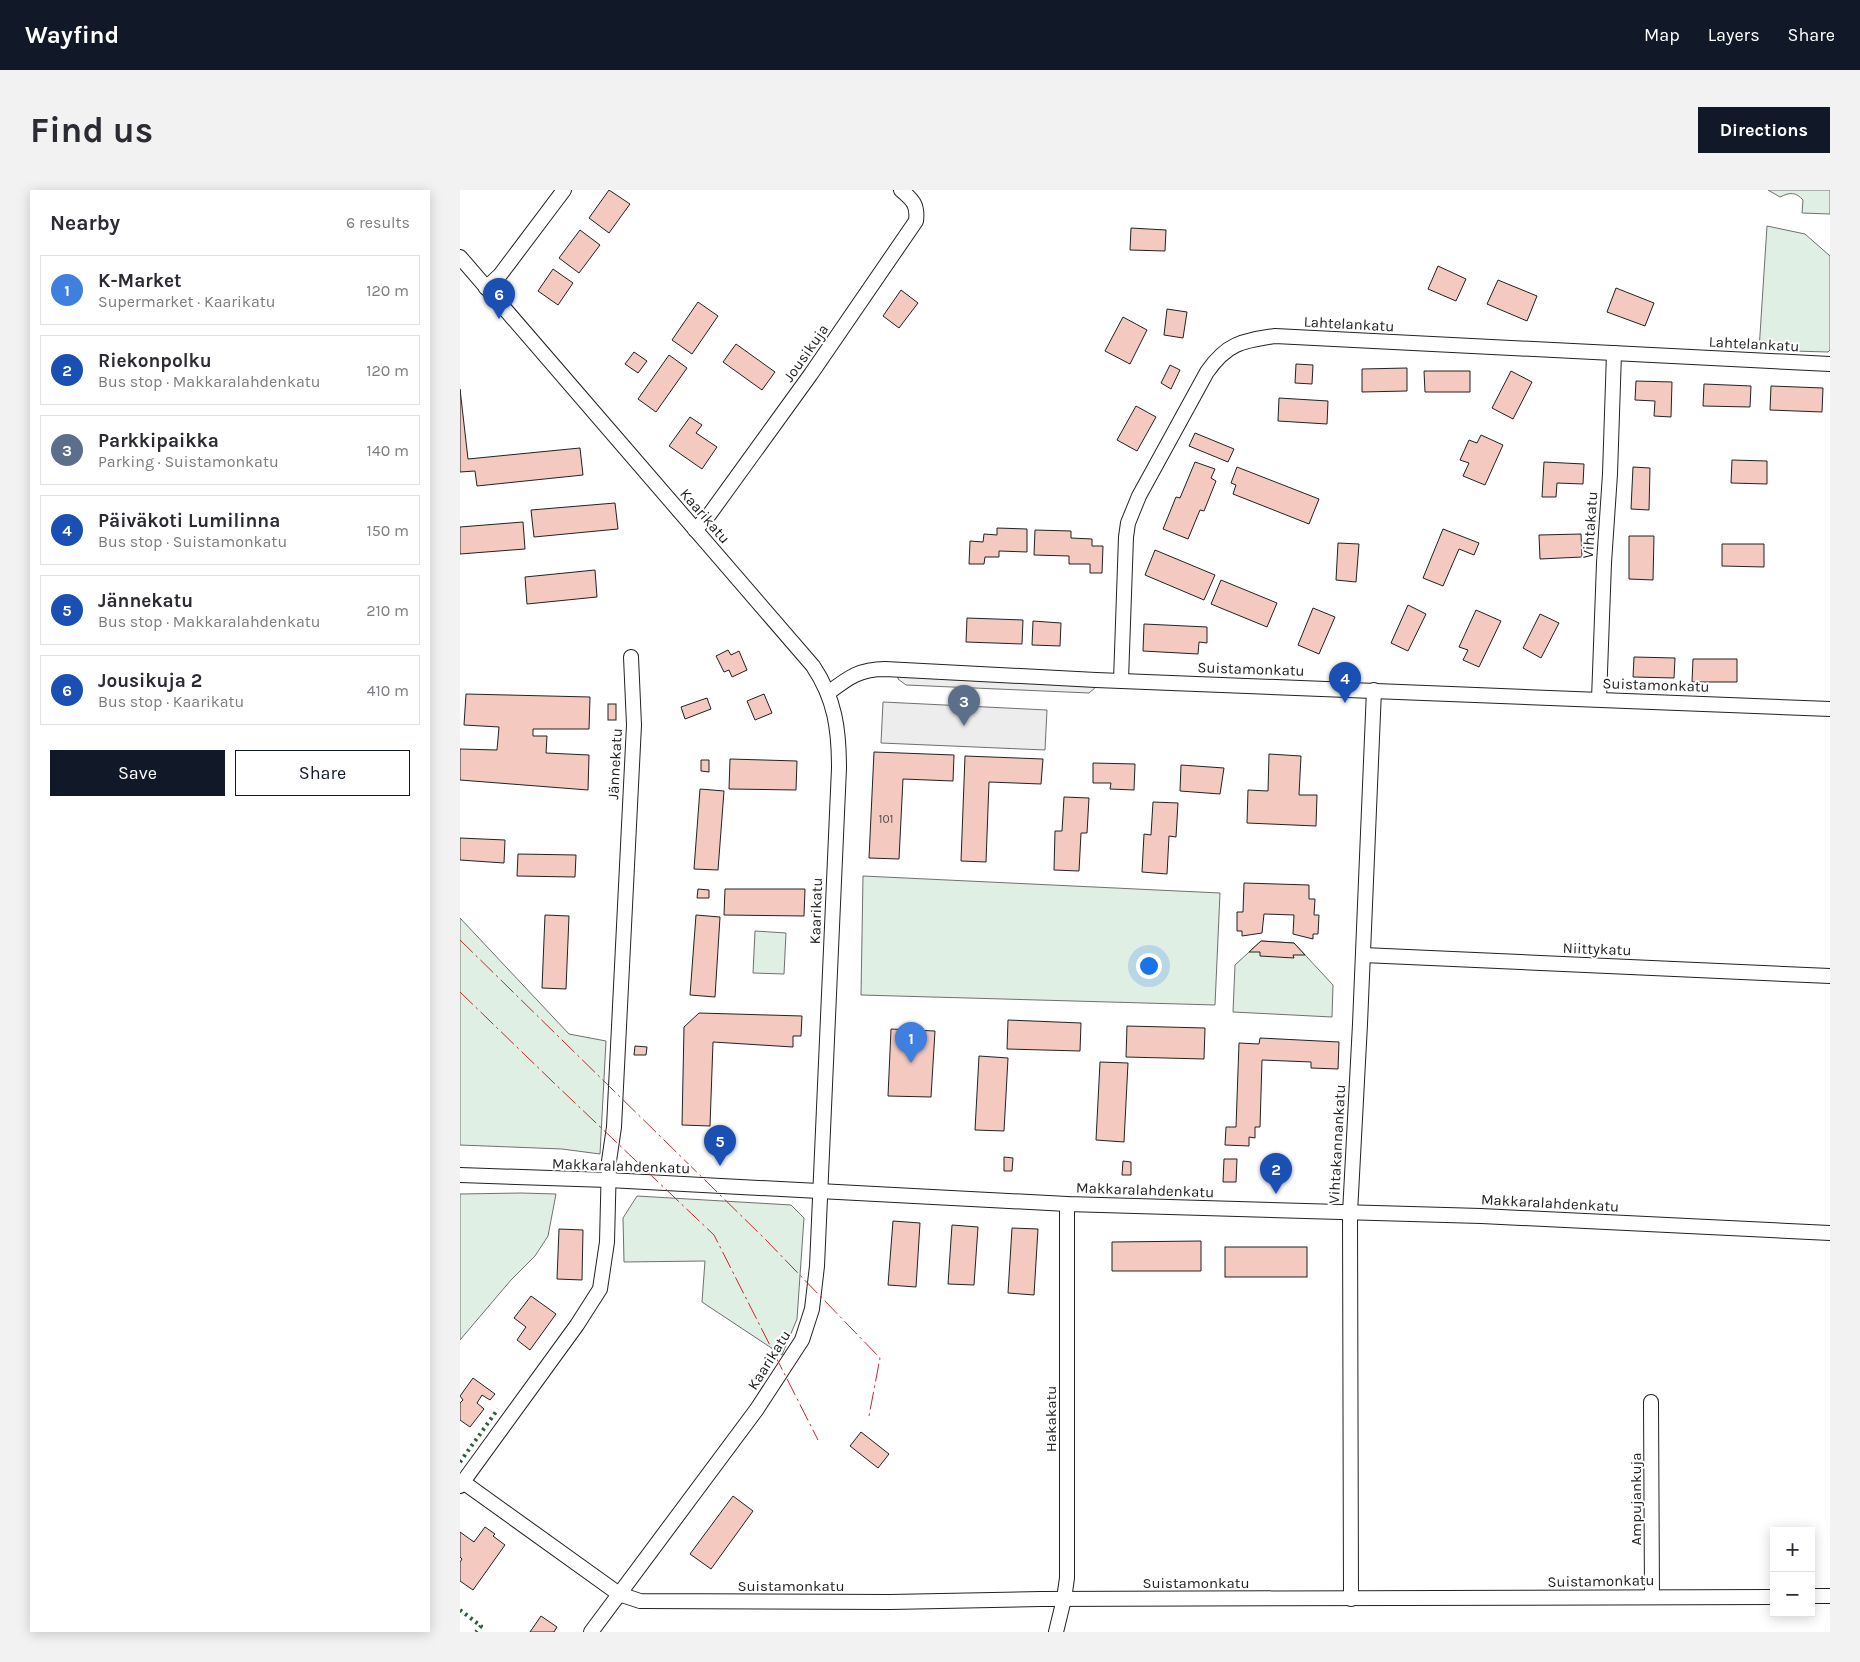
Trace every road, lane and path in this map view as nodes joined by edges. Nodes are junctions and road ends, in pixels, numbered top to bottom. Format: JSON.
{"nodes":[{"id":1,"x":564,"y":190,"type":"edge"},
{"id":2,"x":901,"y":190,"type":"edge"},
{"id":3,"x":460,"y":257,"type":"edge"},
{"id":4,"x":486,"y":288,"type":"junction"},
{"id":5,"x":1614,"y":353,"type":"junction"},
{"id":6,"x":1830,"y":364,"type":"edge"},
{"id":7,"x":695,"y":530,"type":"junction"},
{"id":8,"x":631,"y":657,"type":"dead end"},
{"id":9,"x":1122,"y":680,"type":"junction"},
{"id":10,"x":1374,"y":690,"type":"junction"},
{"id":11,"x":828,"y":693,"type":"junction"},
{"id":12,"x":1599,"y":699,"type":"junction"},
{"id":13,"x":1830,"y":709,"type":"edge"},
{"id":14,"x":1363,"y":955,"type":"junction"},
{"id":15,"x":1830,"y":976,"type":"edge"},
{"id":16,"x":460,"y":1175,"type":"edge"},
{"id":17,"x":608,"y":1180,"type":"junction"},
{"id":18,"x":820,"y":1191,"type":"junction"},
{"id":19,"x":1067,"y":1204,"type":"junction"},
{"id":20,"x":1350,"y":1213,"type":"junction"},
{"id":21,"x":1830,"y":1232,"type":"edge"},
{"id":22,"x":1651,"y":1402,"type":"dead end"},
{"id":23,"x":461,"y":1484,"type":"edge"},
{"id":24,"x":619,"y":1594,"type":"junction"},
{"id":25,"x":1815,"y":1596,"type":"edge"},
{"id":26,"x":1830,"y":1596,"type":"edge"},
{"id":27,"x":1652,"y":1597,"type":"junction"},
{"id":28,"x":1770,"y":1597,"type":"edge"},
{"id":29,"x":1064,"y":1599,"type":"junction"},
{"id":30,"x":1351,"y":1599,"type":"junction"},
{"id":31,"x":591,"y":1632,"type":"edge"},
{"id":32,"x":1056,"y":1632,"type":"edge"}],
"edges":[{"from":1,"to":4,"type":"street"},
{"from":2,"to":7,"type":"street","name":"Jousikuja"},
{"from":3,"to":4,"type":"street","name":"Kaarikatu"},
{"from":4,"to":7,"type":"street","name":"Kaarikatu"},
{"from":5,"to":6,"type":"street","name":"Lahtelankatu"},
{"from":5,"to":9,"type":"street","name":"Lahtelankatu"},
{"from":5,"to":12,"type":"street","name":"Vihtakatu"},
{"from":7,"to":11,"type":"street","name":"Kaarikatu"},
{"from":8,"to":17,"type":"street","name":"Jännekatu"},
{"from":9,"to":10,"type":"street","name":"Suistamonkatu"},
{"from":9,"to":11,"type":"street","name":"Suistamonkatu"},
{"from":10,"to":12,"type":"street","name":"Suistamonkatu"},
{"from":10,"to":14,"type":"street","name":"Vihtakannankatu"},
{"from":11,"to":18,"type":"street","name":"Kaarikatu"},
{"from":12,"to":13,"type":"street","name":"Suistamonkatu"},
{"from":14,"to":15,"type":"street","name":"Niittykatu"},
{"from":14,"to":20,"type":"street","name":"Vihtakannankatu"},
{"from":16,"to":17,"type":"street","name":"Makkaralahdenkatu"},
{"from":17,"to":18,"type":"street","name":"Makkaralahdenkatu"},
{"from":17,"to":23,"type":"street","name":"Jännekatu"},
{"from":18,"to":19,"type":"street","name":"Makkaralahdenkatu"},
{"from":18,"to":24,"type":"street","name":"Kaarikatu"},
{"from":19,"to":20,"type":"street","name":"Makkaralahdenkatu"},
{"from":19,"to":29,"type":"street","name":"Hakakatu"},
{"from":20,"to":21,"type":"street","name":"Makkaralahdenkatu"},
{"from":20,"to":30,"type":"street","name":"Vihtakannankatu"},
{"from":22,"to":27,"type":"street","name":"Ampujankuja"},
{"from":23,"to":24,"type":"street","name":"Suistamonkatu"},
{"from":24,"to":29,"type":"street","name":"Suistamonkatu"},
{"from":24,"to":31,"type":"street","name":"Kaarikatu"},
{"from":25,"to":26,"type":"street"},
{"from":27,"to":28,"type":"street","name":"Suistamonkatu"},
{"from":27,"to":30,"type":"street","name":"Suistamonkatu"},
{"from":29,"to":30,"type":"street","name":"Suistamonkatu"},
{"from":29,"to":32,"type":"street","name":"Hakakatu"}]}
